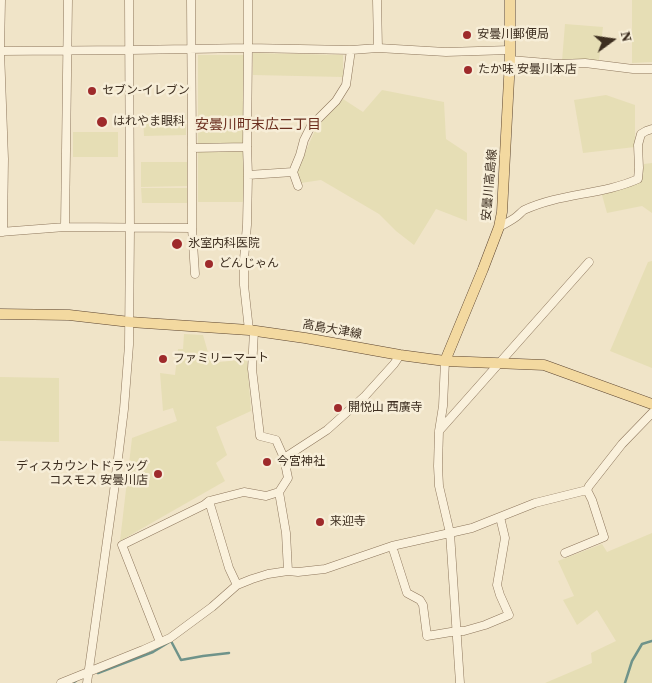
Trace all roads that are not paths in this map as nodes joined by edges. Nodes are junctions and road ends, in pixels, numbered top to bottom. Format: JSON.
{"nodes":[{"id":1,"x":1,"y":0,"type":"edge"},
{"id":2,"x":68,"y":0,"type":"edge"},
{"id":3,"x":129,"y":0,"type":"edge"},
{"id":4,"x":191,"y":0,"type":"edge"},
{"id":5,"x":248,"y":0,"type":"edge"},
{"id":6,"x":377,"y":0,"type":"edge"},
{"id":7,"x":510,"y":0,"type":"edge"},
{"id":8,"x":248,"y":48,"type":"junction"},
{"id":9,"x":378,"y":48,"type":"junction"},
{"id":10,"x":191,"y":49,"type":"junction"},
{"id":11,"x":68,"y":50,"type":"junction"},
{"id":12,"x":130,"y":50,"type":"junction"},
{"id":13,"x":351,"y":50,"type":"junction"},
{"id":14,"x":0,"y":51,"type":"edge"},
{"id":15,"x":510,"y":55,"type":"junction"},
{"id":16,"x":652,"y":69,"type":"edge"},
{"id":17,"x":652,"y":129,"type":"edge"},
{"id":18,"x":247,"y":147,"type":"junction"},
{"id":19,"x":192,"y":148,"type":"junction"},
{"id":20,"x":2,"y":158,"type":"edge"},
{"id":21,"x":293,"y":172,"type":"junction"},
{"id":22,"x":248,"y":175,"type":"junction"},
{"id":23,"x":298,"y":186,"type":"dead end"},
{"id":24,"x":66,"y":227,"type":"junction"},
{"id":25,"x":499,"y":227,"type":"junction"},
{"id":26,"x":130,"y":228,"type":"junction"},
{"id":27,"x":192,"y":228,"type":"junction"},
{"id":28,"x":2,"y":232,"type":"edge"},
{"id":29,"x":589,"y":262,"type":"dead end"},
{"id":30,"x":194,"y":274,"type":"dead end"},
{"id":31,"x":0,"y":314,"type":"edge"},
{"id":32,"x":130,"y":322,"type":"junction"},
{"id":33,"x":252,"y":331,"type":"junction"},
{"id":34,"x":400,"y":355,"type":"junction"},
{"id":35,"x":446,"y":361,"type":"junction"},
{"id":36,"x":498,"y":364,"type":"junction"},
{"id":37,"x":652,"y":404,"type":"edge"},
{"id":38,"x":652,"y":413,"type":"edge"},
{"id":39,"x":438,"y":431,"type":"junction"},
{"id":40,"x":284,"y":458,"type":"junction"},
{"id":41,"x":587,"y":490,"type":"junction"},
{"id":42,"x":279,"y":492,"type":"junction"},
{"id":43,"x":209,"y":501,"type":"junction"},
{"id":44,"x":500,"y":517,"type":"junction"},
{"id":45,"x":450,"y":533,"type":"junction"},
{"id":46,"x":392,"y":546,"type":"junction"},
{"id":47,"x":564,"y":554,"type":"dead end"},
{"id":48,"x":288,"y":571,"type":"junction"},
{"id":49,"x":236,"y":585,"type":"junction"},
{"id":50,"x":456,"y":631,"type":"junction"},
{"id":51,"x":160,"y":642,"type":"junction"},
{"id":52,"x":88,"y":672,"type":"junction"},
{"id":53,"x":61,"y":683,"type":"edge"},
{"id":54,"x":87,"y":683,"type":"edge"},
{"id":55,"x":460,"y":683,"type":"edge"}],
"edges":[{"from":1,"to":14,"type":"street"},
{"from":2,"to":11,"type":"street"},
{"from":3,"to":12,"type":"street"},
{"from":4,"to":10,"type":"street"},
{"from":5,"to":8,"type":"street"},
{"from":6,"to":9,"type":"street"},
{"from":7,"to":15,"type":"main road","name":"安曇川高島線"},
{"from":8,"to":10,"type":"street"},
{"from":8,"to":13,"type":"street"},
{"from":8,"to":18,"type":"street"},
{"from":9,"to":13,"type":"street"},
{"from":9,"to":15,"type":"street"},
{"from":10,"to":12,"type":"street"},
{"from":10,"to":19,"type":"street"},
{"from":11,"to":12,"type":"street"},
{"from":11,"to":14,"type":"street"},
{"from":11,"to":24,"type":"street"},
{"from":12,"to":26,"type":"street"},
{"from":13,"to":21,"type":"street"},
{"from":14,"to":20,"type":"street"},
{"from":15,"to":16,"type":"street"},
{"from":15,"to":25,"type":"main road","name":"安曇川高島線"},
{"from":17,"to":25,"type":"street"},
{"from":18,"to":19,"type":"street"},
{"from":18,"to":22,"type":"street"},
{"from":19,"to":27,"type":"street"},
{"from":20,"to":28,"type":"street"},
{"from":21,"to":22,"type":"street"},
{"from":21,"to":23,"type":"street"},
{"from":22,"to":33,"type":"street"},
{"from":24,"to":26,"type":"street"},
{"from":24,"to":28,"type":"street"},
{"from":25,"to":35,"type":"main road","name":"安曇川高島線"},
{"from":26,"to":27,"type":"street"},
{"from":26,"to":32,"type":"street"},
{"from":27,"to":30,"type":"street"},
{"from":29,"to":36,"type":"street"},
{"from":31,"to":32,"type":"main road","name":"高島大津線"},
{"from":32,"to":33,"type":"main road","name":"高島大津線"},
{"from":32,"to":52,"type":"street"},
{"from":33,"to":34,"type":"main road","name":"高島大津線"},
{"from":33,"to":40,"type":"street"},
{"from":34,"to":35,"type":"main road","name":"高島大津線"},
{"from":34,"to":40,"type":"street"},
{"from":35,"to":36,"type":"main road","name":"高島大津線"},
{"from":35,"to":39,"type":"street"},
{"from":36,"to":37,"type":"main road","name":"高島大津線"},
{"from":36,"to":39,"type":"street"},
{"from":38,"to":41,"type":"street"},
{"from":39,"to":45,"type":"street"},
{"from":40,"to":42,"type":"street"},
{"from":41,"to":44,"type":"street"},
{"from":41,"to":47,"type":"street"},
{"from":42,"to":43,"type":"street"},
{"from":42,"to":48,"type":"street"},
{"from":43,"to":49,"type":"street"},
{"from":43,"to":51,"type":"street"},
{"from":44,"to":45,"type":"street"},
{"from":44,"to":50,"type":"street"},
{"from":45,"to":46,"type":"street"},
{"from":45,"to":50,"type":"street"},
{"from":46,"to":48,"type":"street"},
{"from":46,"to":50,"type":"street"},
{"from":48,"to":49,"type":"street"},
{"from":49,"to":51,"type":"street"},
{"from":50,"to":55,"type":"street"},
{"from":51,"to":52,"type":"street"},
{"from":52,"to":53,"type":"street"},
{"from":52,"to":54,"type":"street"}]}
